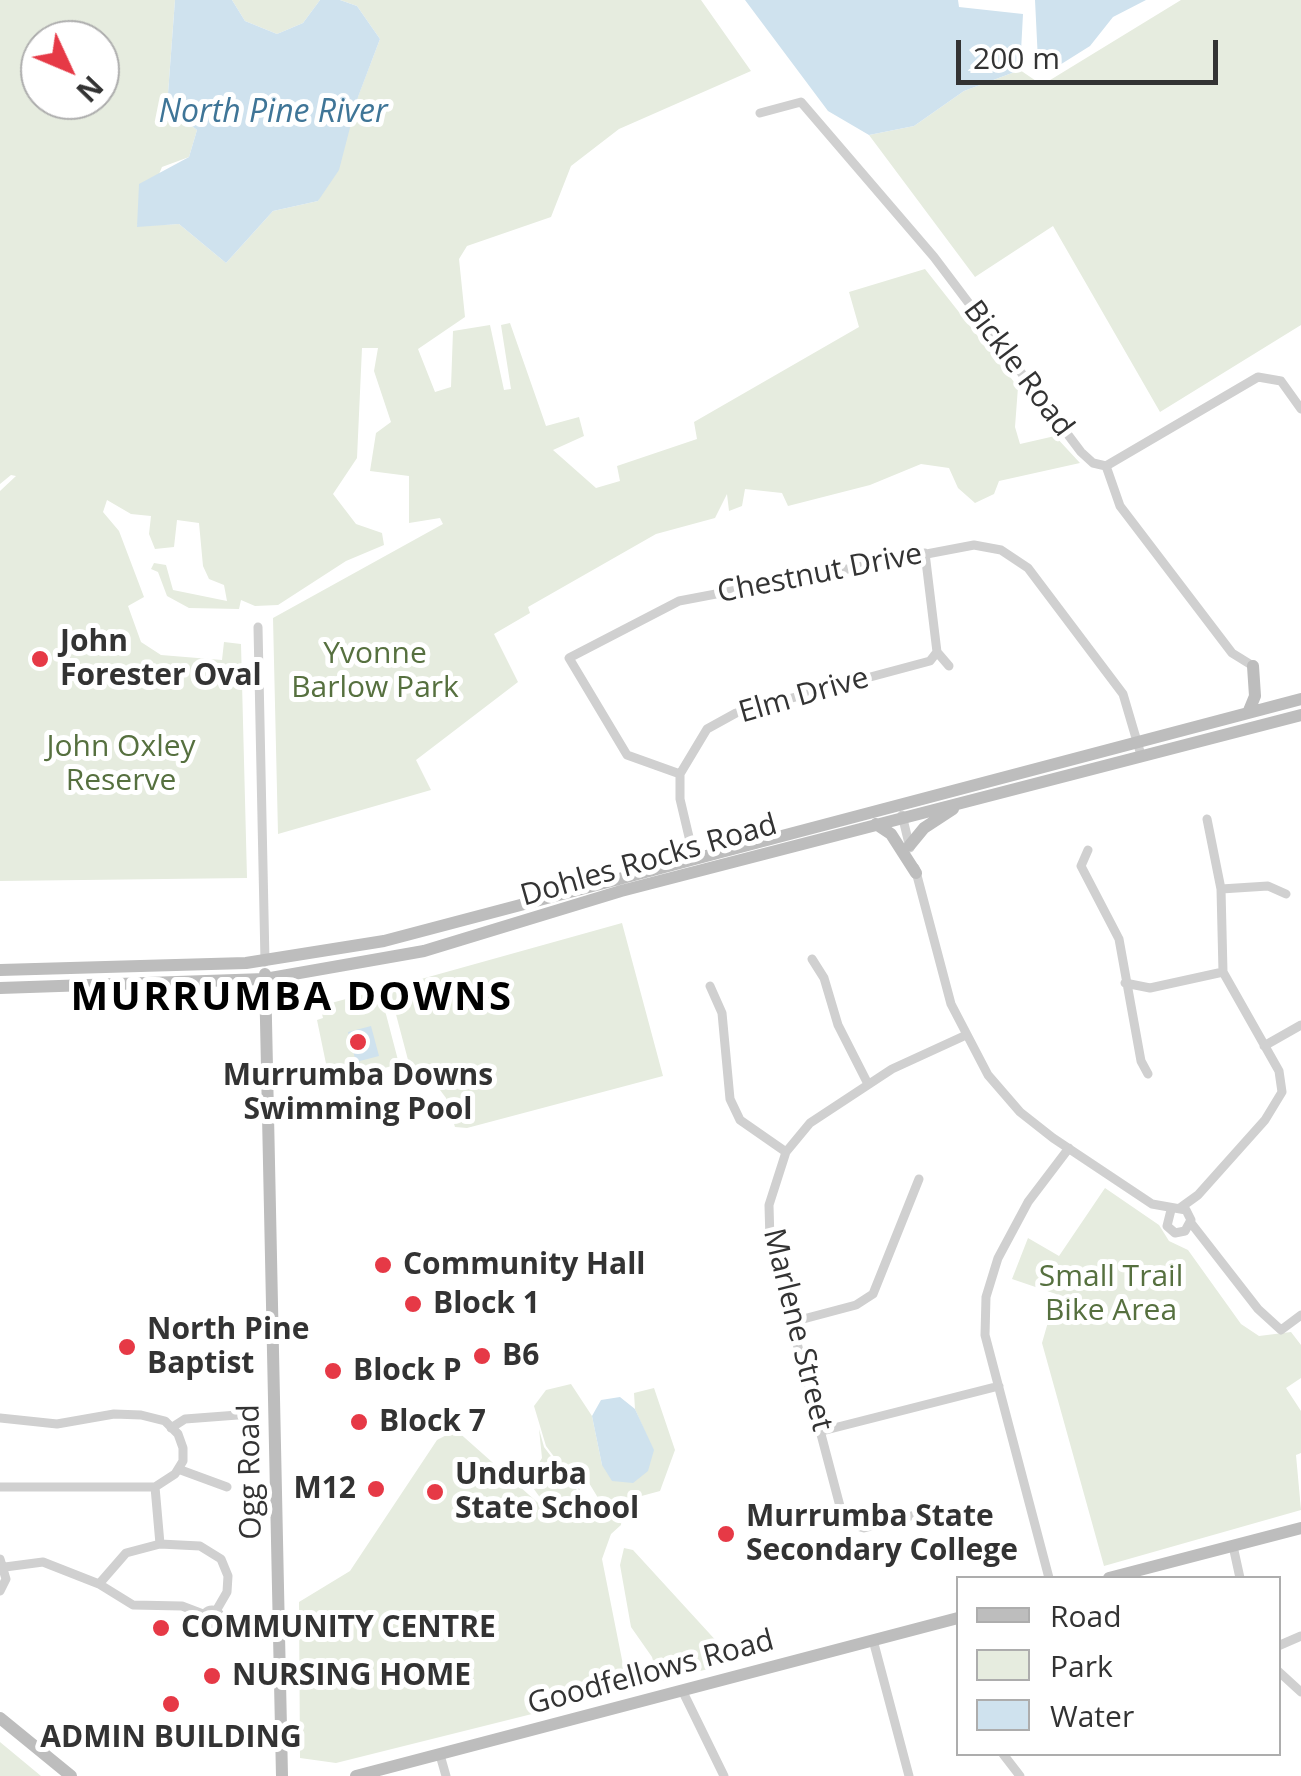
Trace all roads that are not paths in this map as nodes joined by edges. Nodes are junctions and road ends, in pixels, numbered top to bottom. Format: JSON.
{"nodes":[{"id":1,"x":760,"y":112,"type":"dead end"},
{"id":2,"x":1301,"y":409,"type":"edge"},
{"id":3,"x":1106,"y":466,"type":"junction"},
{"id":4,"x":925,"y":553,"type":"junction"},
{"id":5,"x":258,"y":627,"type":"dead end"},
{"id":6,"x":937,"y":652,"type":"junction"},
{"id":7,"x":950,"y":666,"type":"dead end"},
{"id":8,"x":1253,"y":666,"type":"joint"},
{"id":9,"x":1301,"y":699,"type":"edge"},
{"id":10,"x":1248,"y":713,"type":"junction"},
{"id":11,"x":1301,"y":715,"type":"edge"},
{"id":12,"x":1139,"y":749,"type":"junction"},
{"id":13,"x":680,"y":774,"type":"junction"},
{"id":14,"x":968,"y":800,"type":"junction"},
{"id":15,"x":902,"y":811,"type":"junction"},
{"id":16,"x":1207,"y":819,"type":"dead end"},
{"id":17,"x":876,"y":824,"type":"junction"},
{"id":18,"x":910,"y":845,"type":"junction"},
{"id":19,"x":1088,"y":850,"type":"dead end"},
{"id":20,"x":694,"y":858,"type":"junction"},
{"id":21,"x":916,"y":873,"type":"junction"},
{"id":22,"x":1221,"y":889,"type":"junction"},
{"id":23,"x":1286,"y":894,"type":"dead end"},
{"id":24,"x":812,"y":960,"type":"dead end"},
{"id":25,"x":265,"y":962,"type":"junction"},
{"id":26,"x":0,"y":970,"type":"edge"},
{"id":27,"x":1223,"y":972,"type":"junction"},
{"id":28,"x":265,"y":979,"type":"junction"},
{"id":29,"x":1125,"y":983,"type":"junction"},
{"id":30,"x":710,"y":986,"type":"dead end"},
{"id":31,"x":0,"y":988,"type":"edge"},
{"id":32,"x":1301,"y":1025,"type":"edge"},
{"id":33,"x":964,"y":1036,"type":"junction"},
{"id":34,"x":1264,"y":1046,"type":"junction"},
{"id":35,"x":1148,"y":1074,"type":"dead end"},
{"id":36,"x":868,"y":1084,"type":"junction"},
{"id":37,"x":1069,"y":1148,"type":"junction"},
{"id":38,"x":786,"y":1152,"type":"junction"},
{"id":39,"x":919,"y":1179,"type":"dead end"},
{"id":40,"x":1198,"y":1195,"type":"junction"},
{"id":41,"x":1152,"y":1204,"type":"junction"},
{"id":42,"x":1176,"y":1209,"type":"junction"},
{"id":43,"x":1191,"y":1219,"type":"junction"},
{"id":44,"x":1166,"y":1221,"type":"junction"},
{"id":45,"x":1183,"y":1232,"type":"junction"},
{"id":46,"x":1202,"y":1242,"type":"junction"},
{"id":47,"x":1301,"y":1315,"type":"edge"},
{"id":48,"x":792,"y":1322,"type":"junction"},
{"id":49,"x":998,"y":1386,"type":"junction"},
{"id":50,"x":251,"y":1414,"type":"dead end"},
{"id":51,"x":0,"y":1418,"type":"edge"},
{"id":52,"x":171,"y":1428,"type":"junction"},
{"id":53,"x":822,"y":1430,"type":"junction"},
{"id":54,"x":178,"y":1469,"type":"junction"},
{"id":55,"x":0,"y":1487,"type":"edge"},
{"id":56,"x":154,"y":1487,"type":"junction"},
{"id":57,"x":227,"y":1487,"type":"dead end"},
{"id":58,"x":923,"y":1513,"type":"dead end"},
{"id":59,"x":1301,"y":1528,"type":"edge"},
{"id":60,"x":160,"y":1544,"type":"junction"},
{"id":61,"x":1233,"y":1546,"type":"junction"},
{"id":62,"x":3,"y":1563,"type":"edge"},
{"id":63,"x":1048,"y":1576,"type":"edge"},
{"id":64,"x":1117,"y":1576,"type":"edge"},
{"id":65,"x":1240,"y":1576,"type":"edge"},
{"id":66,"x":99,"y":1584,"type":"junction"},
{"id":67,"x":0,"y":1591,"type":"edge"},
{"id":68,"x":204,"y":1614,"type":"junction"},
{"id":69,"x":218,"y":1616,"type":"junction"},
{"id":70,"x":956,"y":1619,"type":"edge"},
{"id":71,"x":279,"y":1625,"type":"junction"},
{"id":72,"x":873,"y":1640,"type":"junction"},
{"id":73,"x":1281,"y":1673,"type":"edge"},
{"id":74,"x":682,"y":1690,"type":"junction"},
{"id":75,"x":1301,"y":1692,"type":"edge"},
{"id":76,"x":0,"y":1718,"type":"edge"},
{"id":77,"x":440,"y":1754,"type":"junction"},
{"id":78,"x":71,"y":1776,"type":"edge"},
{"id":79,"x":282,"y":1776,"type":"edge"},
{"id":80,"x":356,"y":1776,"type":"edge"},
{"id":81,"x":446,"y":1776,"type":"edge"},
{"id":82,"x":724,"y":1776,"type":"edge"},
{"id":83,"x":909,"y":1776,"type":"edge"}],
"edges":[{"from":1,"to":3,"type":"street","name":"Bickle Road"},
{"from":2,"to":3,"type":"street"},
{"from":3,"to":8,"type":"street","name":"Bickle Road"},
{"from":4,"to":6,"type":"street"},
{"from":4,"to":12,"type":"street","name":"Chestnut Drive"},
{"from":4,"to":13,"type":"street","name":"Chestnut Drive"},
{"from":5,"to":25,"type":"street","name":"Ogg Road"},
{"from":6,"to":7,"type":"street"},
{"from":6,"to":13,"type":"street","name":"Elm Drive"},
{"from":8,"to":10,"type":"main road"},
{"from":9,"to":10,"type":"main road","name":"Dohles Rocks Road"},
{"from":10,"to":12,"type":"main road","name":"Dohles Rocks Road"},
{"from":11,"to":12,"type":"main road","name":"Dohles Rocks Road"},
{"from":12,"to":14,"type":"main road","name":"Dohles Rocks Road"},
{"from":12,"to":15,"type":"main road","name":"Dohles Rocks Road"},
{"from":13,"to":20,"type":"street"},
{"from":14,"to":15,"type":"main road","name":"Dohles Rocks Road"},
{"from":14,"to":18,"type":"main road"},
{"from":15,"to":17,"type":"main road","name":"Dohles Rocks Road"},
{"from":15,"to":18,"type":"street"},
{"from":15,"to":20,"type":"main road","name":"Dohles Rocks Road"},
{"from":16,"to":22,"type":"street"},
{"from":17,"to":21,"type":"main road"},
{"from":17,"to":28,"type":"main road","name":"Dohles Rocks Road"},
{"from":18,"to":21,"type":"street"},
{"from":19,"to":29,"type":"street"},
{"from":20,"to":25,"type":"main road","name":"Dohles Rocks Road"},
{"from":21,"to":33,"type":"street"},
{"from":22,"to":23,"type":"street"},
{"from":22,"to":27,"type":"street"},
{"from":24,"to":36,"type":"street"},
{"from":25,"to":26,"type":"main road","name":"Dohles Rocks Road"},
{"from":25,"to":28,"type":"main road","name":"Ogg Road"},
{"from":27,"to":29,"type":"street"},
{"from":27,"to":34,"type":"street"},
{"from":28,"to":31,"type":"main road","name":"Dohles Rocks Road"},
{"from":28,"to":71,"type":"main road","name":"Ogg Road"},
{"from":29,"to":35,"type":"street"},
{"from":30,"to":38,"type":"street"},
{"from":32,"to":34,"type":"street"},
{"from":33,"to":36,"type":"street","name":"Marlene Street"},
{"from":33,"to":37,"type":"street"},
{"from":34,"to":40,"type":"street"},
{"from":36,"to":38,"type":"street","name":"Marlene Street"},
{"from":37,"to":41,"type":"street"},
{"from":37,"to":49,"type":"street"},
{"from":38,"to":48,"type":"street","name":"Marlene Street"},
{"from":39,"to":48,"type":"street"},
{"from":40,"to":42,"type":"street"},
{"from":40,"to":43,"type":"street"},
{"from":41,"to":42,"type":"street"},
{"from":41,"to":44,"type":"street"},
{"from":42,"to":43,"type":"street"},
{"from":42,"to":44,"type":"street"},
{"from":43,"to":45,"type":"street"},
{"from":43,"to":46,"type":"street"},
{"from":44,"to":45,"type":"street"},
{"from":45,"to":46,"type":"street"},
{"from":46,"to":47,"type":"street"},
{"from":48,"to":53,"type":"street","name":"Marlene Street"},
{"from":49,"to":53,"type":"street"},
{"from":49,"to":63,"type":"street"},
{"from":50,"to":52,"type":"street"},
{"from":51,"to":52,"type":"street"},
{"from":52,"to":54,"type":"street"},
{"from":53,"to":58,"type":"street","name":"Marlene Street"},
{"from":54,"to":56,"type":"street"},
{"from":54,"to":57,"type":"street"},
{"from":55,"to":56,"type":"street"},
{"from":56,"to":60,"type":"street"},
{"from":59,"to":61,"type":"main road"},
{"from":60,"to":66,"type":"street"},
{"from":60,"to":69,"type":"street"},
{"from":61,"to":64,"type":"main road"},
{"from":61,"to":65,"type":"street"},
{"from":62,"to":66,"type":"street"},
{"from":62,"to":67,"type":"street"},
{"from":66,"to":68,"type":"street"},
{"from":68,"to":69,"type":"street"},
{"from":68,"to":69,"type":"street"},
{"from":69,"to":71,"type":"street"},
{"from":70,"to":72,"type":"main road","name":"Goodfellows Road"},
{"from":71,"to":79,"type":"main road","name":"Ogg Road"},
{"from":72,"to":74,"type":"main road","name":"Goodfellows Road"},
{"from":72,"to":83,"type":"street"},
{"from":73,"to":75,"type":"street"},
{"from":74,"to":77,"type":"main road","name":"Goodfellows Road"},
{"from":74,"to":82,"type":"street"},
{"from":76,"to":78,"type":"main road"},
{"from":77,"to":80,"type":"main road","name":"Goodfellows Road"},
{"from":77,"to":81,"type":"street"}]}
